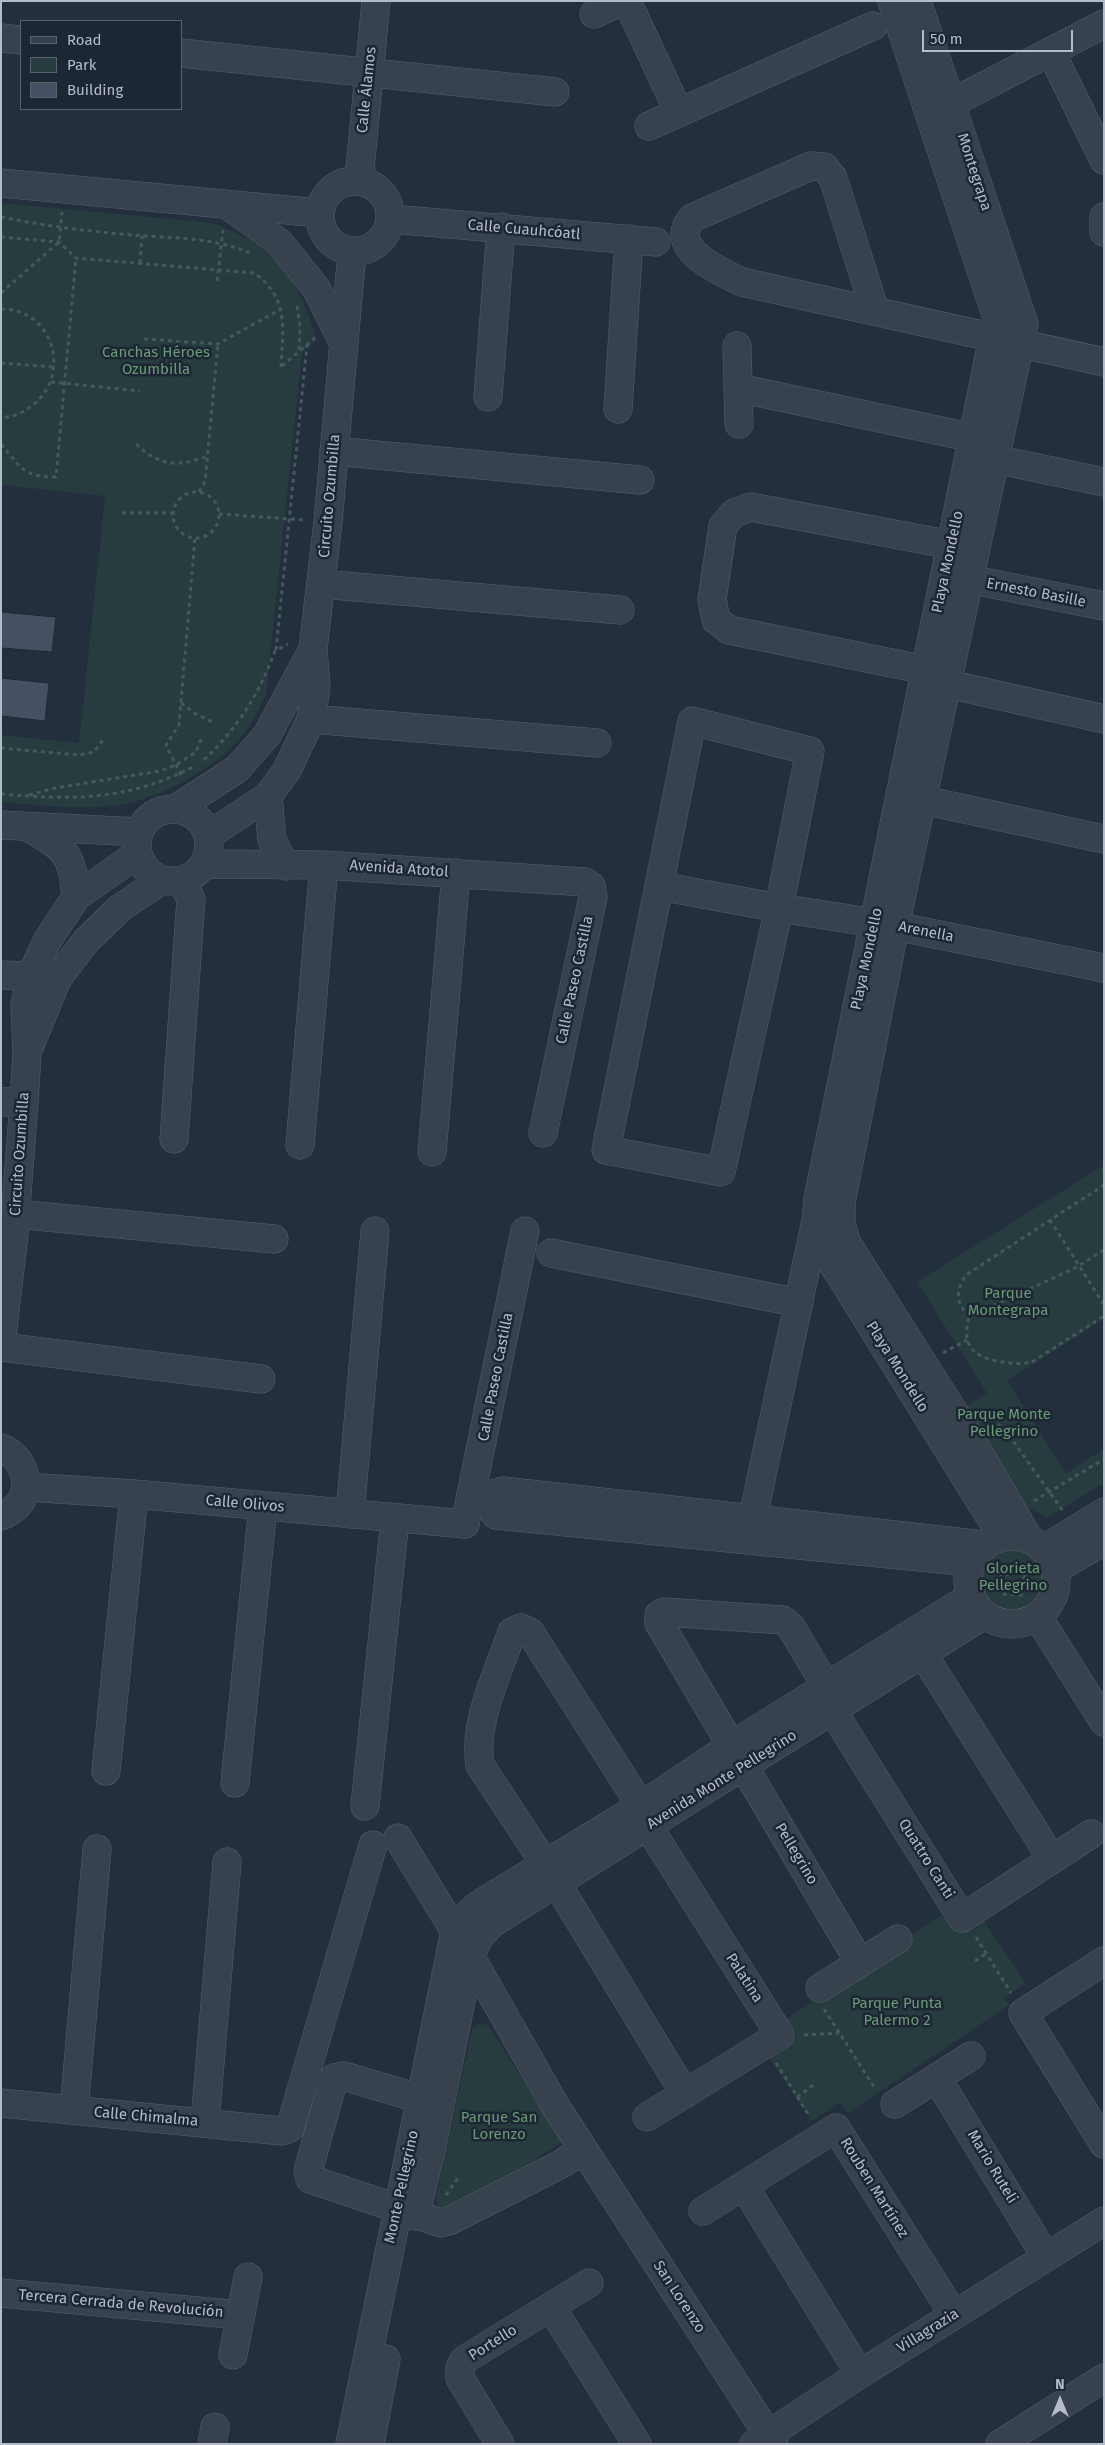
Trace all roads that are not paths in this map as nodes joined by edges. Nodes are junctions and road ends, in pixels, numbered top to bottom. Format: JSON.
{"nodes":[{"id":1,"x":376,"y":1,"type":"edge"},
{"id":2,"x":622,"y":1,"type":"edge"},
{"id":3,"x":626,"y":1,"type":"edge"},
{"id":4,"x":892,"y":1,"type":"edge"},
{"id":5,"x":917,"y":1,"type":"edge"},
{"id":6,"x":594,"y":14,"type":"dead end"},
{"id":7,"x":1104,"y":24,"type":"edge"},
{"id":8,"x":873,"y":26,"type":"dead end"},
{"id":9,"x":1,"y":38,"type":"edge"},
{"id":10,"x":20,"y":40,"type":"edge"},
{"id":11,"x":1051,"y":52,"type":"junction"},
{"id":12,"x":182,"y":54,"type":"edge"},
{"id":13,"x":369,"y":72,"type":"junction"},
{"id":14,"x":555,"y":92,"type":"dead end"},
{"id":15,"x":941,"y":110,"type":"junction"},
{"id":16,"x":679,"y":113,"type":"junction"},
{"id":17,"x":649,"y":126,"type":"dead end"},
{"id":18,"x":1104,"y":160,"type":"edge"},
{"id":19,"x":358,"y":180,"type":"junction"},
{"id":20,"x":1,"y":183,"type":"edge"},
{"id":21,"x":226,"y":205,"type":"junction"},
{"id":22,"x":319,"y":213,"type":"junction"},
{"id":23,"x":1104,"y":217,"type":"edge"},
{"id":24,"x":392,"y":219,"type":"junction"},
{"id":25,"x":501,"y":227,"type":"junction"},
{"id":26,"x":1104,"y":232,"type":"edge"},
{"id":27,"x":629,"y":239,"type":"junction"},
{"id":28,"x":656,"y":242,"type":"dead end"},
{"id":29,"x":352,"y":252,"type":"junction"},
{"id":30,"x":875,"y":311,"type":"junction"},
{"id":31,"x":339,"y":334,"type":"junction"},
{"id":32,"x":994,"y":338,"type":"junction"},
{"id":33,"x":1021,"y":344,"type":"junction"},
{"id":34,"x":736,"y":346,"type":"dead end"},
{"id":35,"x":1104,"y":362,"type":"edge"},
{"id":36,"x":738,"y":388,"type":"junction"},
{"id":37,"x":488,"y":397,"type":"dead end"},
{"id":38,"x":618,"y":410,"type":"dead end"},
{"id":39,"x":739,"y":424,"type":"dead end"},
{"id":40,"x":974,"y":438,"type":"junction"},
{"id":41,"x":334,"y":451,"type":"junction"},
{"id":42,"x":995,"y":459,"type":"junction"},
{"id":43,"x":640,"y":480,"type":"dead end"},
{"id":44,"x":1104,"y":482,"type":"edge"},
{"id":45,"x":952,"y":545,"type":"junction"},
{"id":46,"x":968,"y":579,"type":"junction"},
{"id":47,"x":321,"y":584,"type":"junction"},
{"id":48,"x":1104,"y":606,"type":"edge"},
{"id":49,"x":620,"y":610,"type":"dead end"},
{"id":50,"x":314,"y":639,"type":"junction"},
{"id":51,"x":937,"y":677,"type":"junction"},
{"id":52,"x":311,"y":719,"type":"junction"},
{"id":53,"x":1104,"y":719,"type":"edge"},
{"id":54,"x":596,"y":743,"type":"dead end"},
{"id":55,"x":268,"y":796,"type":"junction"},
{"id":56,"x":923,"y":800,"type":"junction"},
{"id":57,"x":185,"y":804,"type":"junction"},
{"id":58,"x":14,"y":826,"type":"edge"},
{"id":59,"x":209,"y":835,"type":"junction"},
{"id":60,"x":1104,"y":839,"type":"edge"},
{"id":61,"x":138,"y":843,"type":"junction"},
{"id":62,"x":204,"y":864,"type":"junction"},
{"id":63,"x":324,"y":865,"type":"junction"},
{"id":64,"x":285,"y":866,"type":"junction"},
{"id":65,"x":456,"y":873,"type":"junction"},
{"id":66,"x":171,"y":880,"type":"junction"},
{"id":67,"x":592,"y":886,"type":"joint"},
{"id":68,"x":659,"y":886,"type":"junction"},
{"id":69,"x":76,"y":897,"type":"junction"},
{"id":70,"x":779,"y":908,"type":"junction"},
{"id":71,"x":884,"y":924,"type":"junction"},
{"id":72,"x":1104,"y":968,"type":"edge"},
{"id":73,"x":1,"y":975,"type":"edge"},
{"id":74,"x":32,"y":976,"type":"junction"},
{"id":75,"x":27,"y":1054,"type":"junction"},
{"id":76,"x":13,"y":1102,"type":"edge"},
{"id":77,"x":543,"y":1133,"type":"dead end"},
{"id":78,"x":174,"y":1139,"type":"dead end"},
{"id":79,"x":300,"y":1145,"type":"dead end"},
{"id":80,"x":432,"y":1152,"type":"dead end"},
{"id":81,"x":816,"y":1222,"type":"junction"},
{"id":82,"x":10,"y":1227,"type":"edge"},
{"id":83,"x":375,"y":1231,"type":"dead end"},
{"id":84,"x":525,"y":1231,"type":"dead end"},
{"id":85,"x":274,"y":1239,"type":"dead end"},
{"id":86,"x":551,"y":1253,"type":"dead end"},
{"id":87,"x":799,"y":1303,"type":"junction"},
{"id":88,"x":1,"y":1345,"type":"edge"},
{"id":89,"x":904,"y":1356,"type":"junction"},
{"id":90,"x":260,"y":1379,"type":"dead end"},
{"id":91,"x":1,"y":1448,"type":"edge"},
{"id":92,"x":26,"y":1487,"type":"junction"},
{"id":93,"x":134,"y":1494,"type":"junction"},
{"id":94,"x":263,"y":1506,"type":"junction"},
{"id":95,"x":1104,"y":1512,"type":"edge"},
{"id":96,"x":350,"y":1514,"type":"junction"},
{"id":97,"x":1,"y":1516,"type":"edge"},
{"id":98,"x":396,"y":1519,"type":"junction"},
{"id":99,"x":465,"y":1524,"type":"joint"},
{"id":100,"x":752,"y":1529,"type":"junction"},
{"id":101,"x":993,"y":1539,"type":"junction"},
{"id":102,"x":1104,"y":1541,"type":"edge"},
{"id":103,"x":1043,"y":1552,"type":"junction"},
{"id":104,"x":977,"y":1606,"type":"junction"},
{"id":105,"x":1038,"y":1617,"type":"junction"},
{"id":106,"x":923,"y":1654,"type":"junction"},
{"id":107,"x":829,"y":1698,"type":"junction"},
{"id":108,"x":1104,"y":1722,"type":"edge"},
{"id":109,"x":738,"y":1756,"type":"junction"},
{"id":110,"x":106,"y":1771,"type":"dead end"},
{"id":111,"x":235,"y":1783,"type":"dead end"},
{"id":112,"x":365,"y":1806,"type":"dead end"},
{"id":113,"x":644,"y":1816,"type":"junction"},
{"id":114,"x":1091,"y":1834,"type":"dead end"},
{"id":115,"x":97,"y":1849,"type":"dead end"},
{"id":116,"x":1052,"y":1859,"type":"junction"},
{"id":117,"x":228,"y":1862,"type":"dead end"},
{"id":118,"x":551,"y":1874,"type":"junction"},
{"id":119,"x":455,"y":1931,"type":"junction"},
{"id":120,"x":898,"y":1940,"type":"dead end"},
{"id":121,"x":470,"y":1956,"type":"junction"},
{"id":122,"x":1104,"y":1961,"type":"edge"},
{"id":123,"x":860,"y":1963,"type":"junction"},
{"id":124,"x":820,"y":1988,"type":"road end"},
{"id":125,"x":971,"y":2056,"type":"dead end"},
{"id":126,"x":937,"y":2078,"type":"junction"},
{"id":127,"x":685,"y":2094,"type":"junction"},
{"id":128,"x":421,"y":2099,"type":"junction"},
{"id":129,"x":1,"y":2103,"type":"edge"},
{"id":130,"x":895,"y":2104,"type":"road end"},
{"id":131,"x":74,"y":2110,"type":"junction"},
{"id":132,"x":647,"y":2118,"type":"dead end"},
{"id":133,"x":205,"y":2122,"type":"junction"},
{"id":134,"x":290,"y":2128,"type":"joint"},
{"id":135,"x":1104,"y":2144,"type":"edge"},
{"id":136,"x":584,"y":2149,"type":"junction"},
{"id":137,"x":744,"y":2186,"type":"junction"},
{"id":138,"x":406,"y":2211,"type":"junction"},
{"id":139,"x":703,"y":2211,"type":"dead end"},
{"id":140,"x":1104,"y":2221,"type":"edge"},
{"id":141,"x":1046,"y":2257,"type":"junction"},
{"id":142,"x":248,"y":2277,"type":"dead end"},
{"id":143,"x":589,"y":2283,"type":"dead end"},
{"id":144,"x":1,"y":2293,"type":"edge"},
{"id":145,"x":551,"y":2306,"type":"junction"},
{"id":146,"x":241,"y":2315,"type":"junction"},
{"id":147,"x":954,"y":2315,"type":"junction"},
{"id":148,"x":233,"y":2355,"type":"dead end"},
{"id":149,"x":860,"y":2374,"type":"junction"},
{"id":150,"x":1104,"y":2378,"type":"edge"},
{"id":151,"x":765,"y":2441,"type":"edge"},
{"id":152,"x":1009,"y":2442,"type":"edge"},
{"id":153,"x":350,"y":2444,"type":"edge"},
{"id":154,"x":370,"y":2444,"type":"edge"},
{"id":155,"x":500,"y":2444,"type":"edge"},
{"id":156,"x":637,"y":2444,"type":"edge"}],
"edges":[{"from":1,"to":13,"type":"street","name":"Calle Álamos"},
{"from":2,"to":6,"type":"street"},
{"from":3,"to":16,"type":"street"},
{"from":4,"to":15,"type":"street","name":"Montegrapa"},
{"from":5,"to":15,"type":"street","name":"Montegrapa"},
{"from":7,"to":11,"type":"street"},
{"from":8,"to":16,"type":"street"},
{"from":9,"to":10,"type":"street"},
{"from":11,"to":15,"type":"street"},
{"from":11,"to":18,"type":"street"},
{"from":12,"to":13,"type":"street"},
{"from":13,"to":14,"type":"street"},
{"from":13,"to":19,"type":"street","name":"Calle Álamos"},
{"from":15,"to":32,"type":"street","name":"Montegrapa"},
{"from":15,"to":33,"type":"street","name":"Montegrapa"},
{"from":16,"to":17,"type":"street"},
{"from":19,"to":22,"type":"street"},
{"from":19,"to":24,"type":"street"},
{"from":20,"to":21,"type":"street"},
{"from":21,"to":22,"type":"street"},
{"from":21,"to":31,"type":"street"},
{"from":22,"to":29,"type":"street"},
{"from":23,"to":26,"type":"street"},
{"from":24,"to":25,"type":"street","name":"Calle Cuauhcóatl"},
{"from":24,"to":29,"type":"street"},
{"from":25,"to":27,"type":"street","name":"Calle Cuauhcóatl"},
{"from":25,"to":37,"type":"street"},
{"from":27,"to":28,"type":"street","name":"Calle Cuauhcóatl"},
{"from":27,"to":38,"type":"street"},
{"from":29,"to":31,"type":"street","name":"Circuito Ozumbilla"},
{"from":30,"to":30,"type":"street"},
{"from":30,"to":32,"type":"street"},
{"from":31,"to":41,"type":"street","name":"Circuito Ozumbilla"},
{"from":32,"to":33,"type":"street"},
{"from":32,"to":40,"type":"street","name":"Playa Mondello"},
{"from":33,"to":35,"type":"street"},
{"from":33,"to":42,"type":"street","name":"Playa Mondello"},
{"from":34,"to":36,"type":"street"},
{"from":36,"to":39,"type":"street"},
{"from":36,"to":40,"type":"street"},
{"from":40,"to":45,"type":"street","name":"Playa Mondello"},
{"from":41,"to":43,"type":"street"},
{"from":41,"to":47,"type":"street","name":"Circuito Ozumbilla"},
{"from":42,"to":44,"type":"street"},
{"from":42,"to":46,"type":"street","name":"Playa Mondello"},
{"from":45,"to":51,"type":"street","name":"Playa Mondello"},
{"from":45,"to":51,"type":"street"},
{"from":46,"to":48,"type":"street","name":"Ernesto Basille"},
{"from":46,"to":51,"type":"street","name":"Playa Mondello"},
{"from":47,"to":49,"type":"street"},
{"from":47,"to":50,"type":"street","name":"Circuito Ozumbilla"},
{"from":50,"to":52,"type":"street","name":"Circuito Ozumbilla"},
{"from":50,"to":57,"type":"street","name":"Circuito Ozumbilla"},
{"from":51,"to":53,"type":"street"},
{"from":51,"to":56,"type":"street","name":"Playa Mondello"},
{"from":51,"to":71,"type":"street","name":"Playa Mondello"},
{"from":52,"to":54,"type":"street"},
{"from":52,"to":55,"type":"street","name":"Circuito Ozumbilla"},
{"from":55,"to":59,"type":"street","name":"Circuito Ozumbilla"},
{"from":55,"to":64,"type":"street"},
{"from":56,"to":60,"type":"street"},
{"from":56,"to":71,"type":"street","name":"Playa Mondello"},
{"from":57,"to":59,"type":"street"},
{"from":57,"to":61,"type":"street"},
{"from":58,"to":61,"type":"street"},
{"from":58,"to":69,"type":"street"},
{"from":59,"to":62,"type":"street"},
{"from":61,"to":66,"type":"street"},
{"from":61,"to":69,"type":"street","name":"Circuito Ozumbilla"},
{"from":62,"to":64,"type":"street","name":"Avenida Atotol"},
{"from":62,"to":66,"type":"street"},
{"from":63,"to":64,"type":"street","name":"Avenida Atotol"},
{"from":63,"to":65,"type":"street","name":"Avenida Atotol"},
{"from":63,"to":79,"type":"street"},
{"from":65,"to":67,"type":"street","name":"Avenida Atotol"},
{"from":65,"to":80,"type":"street"},
{"from":66,"to":75,"type":"street","name":"Circuito Ozumbilla"},
{"from":66,"to":78,"type":"street"},
{"from":67,"to":77,"type":"street","name":"Calle Paseo Castilla"},
{"from":68,"to":70,"type":"street","name":"Arenella"},
{"from":68,"to":70,"type":"street"},
{"from":68,"to":70,"type":"street"},
{"from":69,"to":74,"type":"street","name":"Circuito Ozumbilla"},
{"from":70,"to":71,"type":"street","name":"Arenella"},
{"from":71,"to":72,"type":"street","name":"Arenella"},
{"from":71,"to":81,"type":"street","name":"Playa Mondello"},
{"from":71,"to":89,"type":"street","name":"Playa Mondello"},
{"from":73,"to":74,"type":"street"},
{"from":74,"to":75,"type":"street","name":"Circuito Ozumbilla"},
{"from":75,"to":76,"type":"street","name":"Circuito Ozumbilla"},
{"from":76,"to":82,"type":"street","name":"Circuito Ozumbilla"},
{"from":81,"to":87,"type":"street"},
{"from":81,"to":89,"type":"street","name":"Playa Mondello"},
{"from":82,"to":85,"type":"street"},
{"from":82,"to":88,"type":"street","name":"Circuito Ozumbilla"},
{"from":83,"to":96,"type":"street"},
{"from":84,"to":99,"type":"street","name":"Calle Paseo Castilla"},
{"from":86,"to":87,"type":"street"},
{"from":87,"to":100,"type":"street"},
{"from":88,"to":90,"type":"street"},
{"from":89,"to":101,"type":"street","name":"Playa Mondello"},
{"from":89,"to":101,"type":"street","name":"Playa Mondello"},
{"from":91,"to":92,"type":"street"},
{"from":92,"to":93,"type":"street","name":"Calle Olivos"},
{"from":92,"to":97,"type":"street"},
{"from":93,"to":94,"type":"street","name":"Calle Olivos"},
{"from":93,"to":110,"type":"street"},
{"from":94,"to":96,"type":"street","name":"Calle Olivos"},
{"from":94,"to":111,"type":"street"},
{"from":95,"to":103,"type":"street"},
{"from":96,"to":98,"type":"street","name":"Calle Olivos"},
{"from":98,"to":99,"type":"street","name":"Calle Olivos"},
{"from":98,"to":112,"type":"street"},
{"from":100,"to":100,"type":"street"},
{"from":100,"to":101,"type":"street"},
{"from":101,"to":103,"type":"street"},
{"from":101,"to":104,"type":"street"},
{"from":102,"to":103,"type":"street"},
{"from":103,"to":105,"type":"street"},
{"from":104,"to":105,"type":"street"},
{"from":104,"to":106,"type":"street","name":"Avenida Monte Pellegrino"},
{"from":104,"to":107,"type":"street","name":"Avenida Monte Pellegrino"},
{"from":105,"to":108,"type":"street"},
{"from":106,"to":107,"type":"street","name":"Avenida Monte Pellegrino"},
{"from":106,"to":116,"type":"street"},
{"from":107,"to":109,"type":"street","name":"Avenida Monte Pellegrino"},
{"from":107,"to":109,"type":"street","name":"Quattro Canti"},
{"from":107,"to":116,"type":"street","name":"Quattro Canti"},
{"from":109,"to":113,"type":"street","name":"Avenida Monte Pellegrino"},
{"from":109,"to":123,"type":"street","name":"Pellegrino"},
{"from":113,"to":118,"type":"street","name":"Avenida Monte Pellegrino"},
{"from":113,"to":118,"type":"street","name":"Palatina"},
{"from":113,"to":127,"type":"street","name":"Palatina"},
{"from":114,"to":116,"type":"street"},
{"from":115,"to":131,"type":"street"},
{"from":117,"to":133,"type":"street"},
{"from":118,"to":119,"type":"street","name":"Avenida Monte Pellegrino"},
{"from":118,"to":121,"type":"street","name":"Avenida Monte Pellegrino"},
{"from":118,"to":127,"type":"street"},
{"from":119,"to":121,"type":"street","name":"San Lorenzo"},
{"from":119,"to":128,"type":"street","name":"Monte Pellegrino"},
{"from":119,"to":134,"type":"street","name":"San Lorenzo"},
{"from":120,"to":123,"type":"street"},
{"from":121,"to":136,"type":"street","name":"San Lorenzo"},
{"from":121,"to":138,"type":"street","name":"Monte Pellegrino"},
{"from":122,"to":135,"type":"street"},
{"from":123,"to":124,"type":"street"},
{"from":125,"to":126,"type":"street"},
{"from":126,"to":130,"type":"street"},
{"from":126,"to":141,"type":"street","name":"Mario Ruteli"},
{"from":127,"to":132,"type":"street"},
{"from":128,"to":138,"type":"street","name":"Monte Pellegrino"},
{"from":128,"to":138,"type":"street"},
{"from":129,"to":131,"type":"street","name":"Calle Chimalma"},
{"from":131,"to":133,"type":"street","name":"Calle Chimalma"},
{"from":133,"to":134,"type":"street","name":"Calle Chimalma"},
{"from":136,"to":138,"type":"street"},
{"from":136,"to":151,"type":"street","name":"San Lorenzo"},
{"from":137,"to":139,"type":"street","name":"Rouben Martínez"},
{"from":137,"to":147,"type":"street","name":"Rouben Martínez"},
{"from":137,"to":149,"type":"street"},
{"from":138,"to":153,"type":"street","name":"Monte Pellegrino"},
{"from":138,"to":154,"type":"street","name":"Monte Pellegrino"},
{"from":140,"to":141,"type":"street","name":"Villagrazia"},
{"from":141,"to":147,"type":"street","name":"Villagrazia"},
{"from":142,"to":146,"type":"street","name":"Tercera Cerrada de Revolución"},
{"from":143,"to":145,"type":"street","name":"Portello"},
{"from":144,"to":146,"type":"street","name":"Tercera Cerrada de Revolución"},
{"from":145,"to":155,"type":"street","name":"Portello"},
{"from":145,"to":156,"type":"street"},
{"from":146,"to":148,"type":"street","name":"Tercera Cerrada de Revolución"},
{"from":147,"to":149,"type":"street","name":"Villagrazia"},
{"from":149,"to":151,"type":"street","name":"Villagrazia"},
{"from":150,"to":152,"type":"street"}]}
